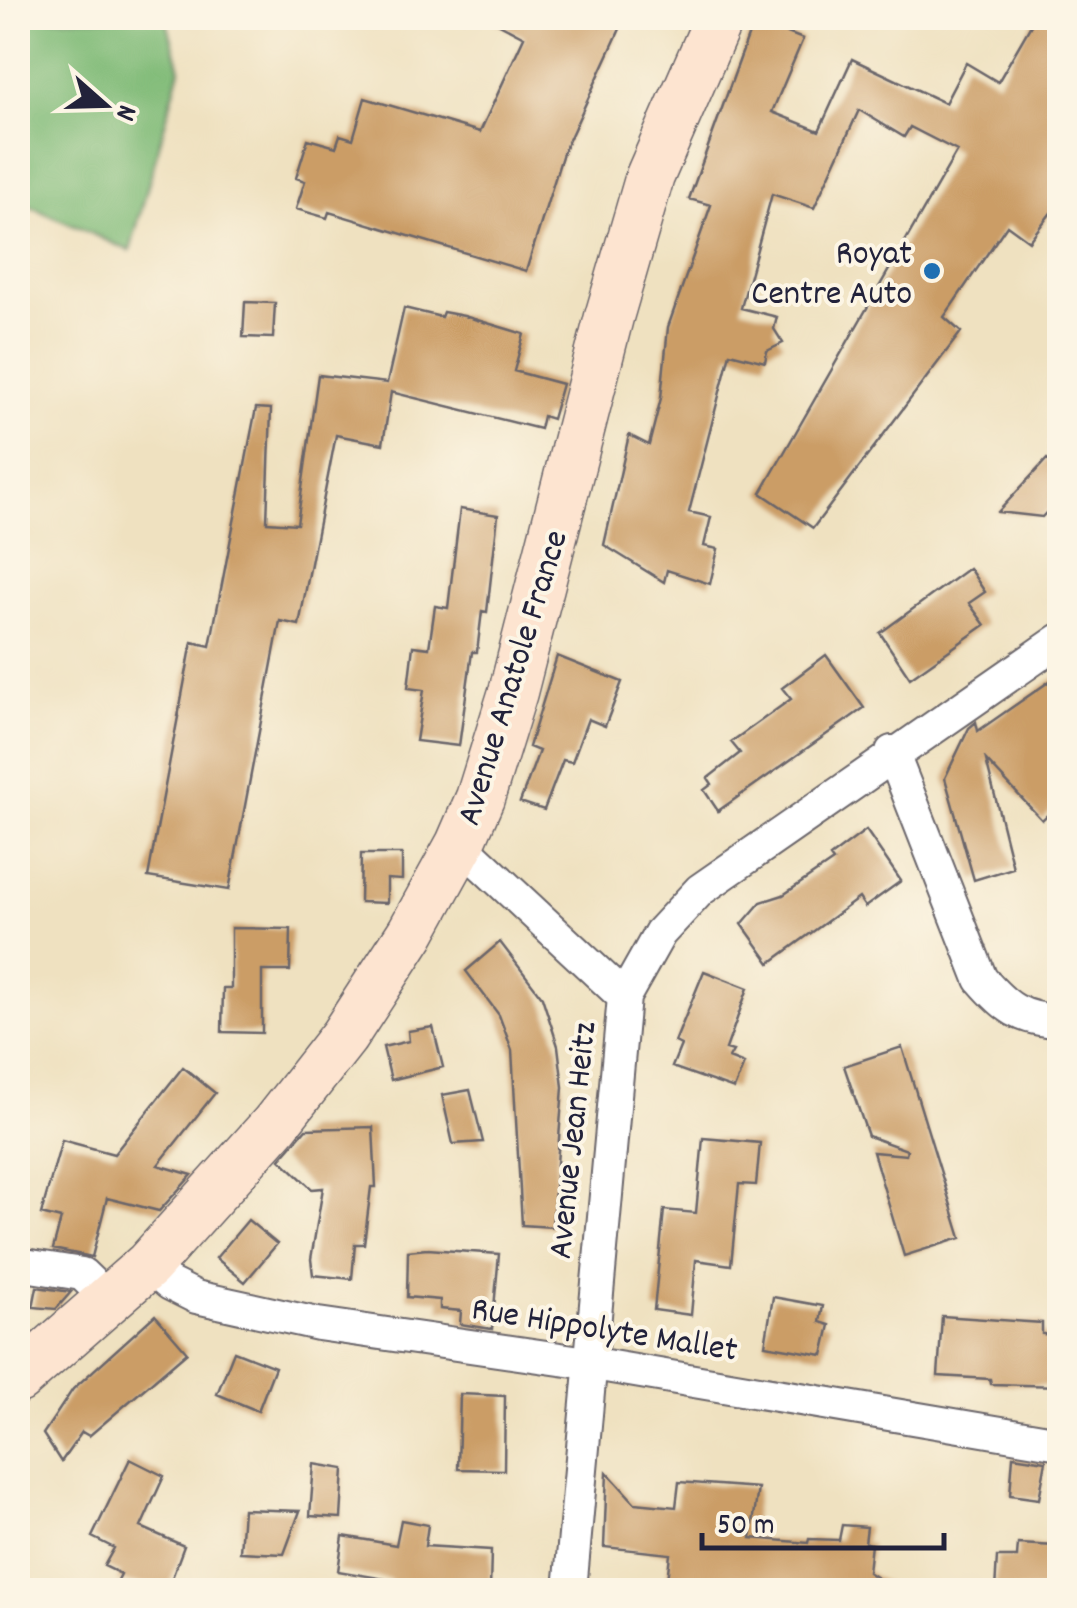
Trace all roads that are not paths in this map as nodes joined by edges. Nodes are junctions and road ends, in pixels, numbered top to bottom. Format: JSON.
{"nodes":[{"id":1,"x":719,"y":18,"type":"edge"},
{"id":2,"x":1060,"y":640,"type":"edge"},
{"id":3,"x":892,"y":752,"type":"junction"},
{"id":4,"x":460,"y":844,"type":"junction"},
{"id":5,"x":624,"y":997,"type":"junction"},
{"id":6,"x":1060,"y":1021,"type":"edge"},
{"id":7,"x":18,"y":1264,"type":"edge"},
{"id":8,"x":148,"y":1266,"type":"junction"},
{"id":9,"x":109,"y":1300,"type":"junction"},
{"id":10,"x":588,"y":1362,"type":"junction"},
{"id":11,"x":18,"y":1379,"type":"edge"},
{"id":12,"x":1060,"y":1443,"type":"edge"},
{"id":13,"x":570,"y":1590,"type":"edge"}],
"edges":[{"from":1,"to":4,"type":"main road","name":"Avenue Anatole France"},
{"from":2,"to":3,"type":"street","name":"Avenue Jean Heitz"},
{"from":3,"to":5,"type":"street","name":"Avenue Jean Heitz"},
{"from":3,"to":6,"type":"street"},
{"from":4,"to":5,"type":"street","name":"Avenue Jean Heitz"},
{"from":4,"to":8,"type":"main road","name":"Avenue Anatole France"},
{"from":5,"to":10,"type":"street","name":"Avenue Jean Heitz"},
{"from":7,"to":9,"type":"street"},
{"from":8,"to":9,"type":"main road","name":"Avenue Anatole France"},
{"from":8,"to":10,"type":"street","name":"Rue Hippolyte Mallet"},
{"from":9,"to":11,"type":"main road","name":"Avenue Anatole France"},
{"from":10,"to":12,"type":"street","name":"Rue Hippolyte Mallet"},
{"from":10,"to":13,"type":"street","name":"Avenue Jean Heitz"}]}
